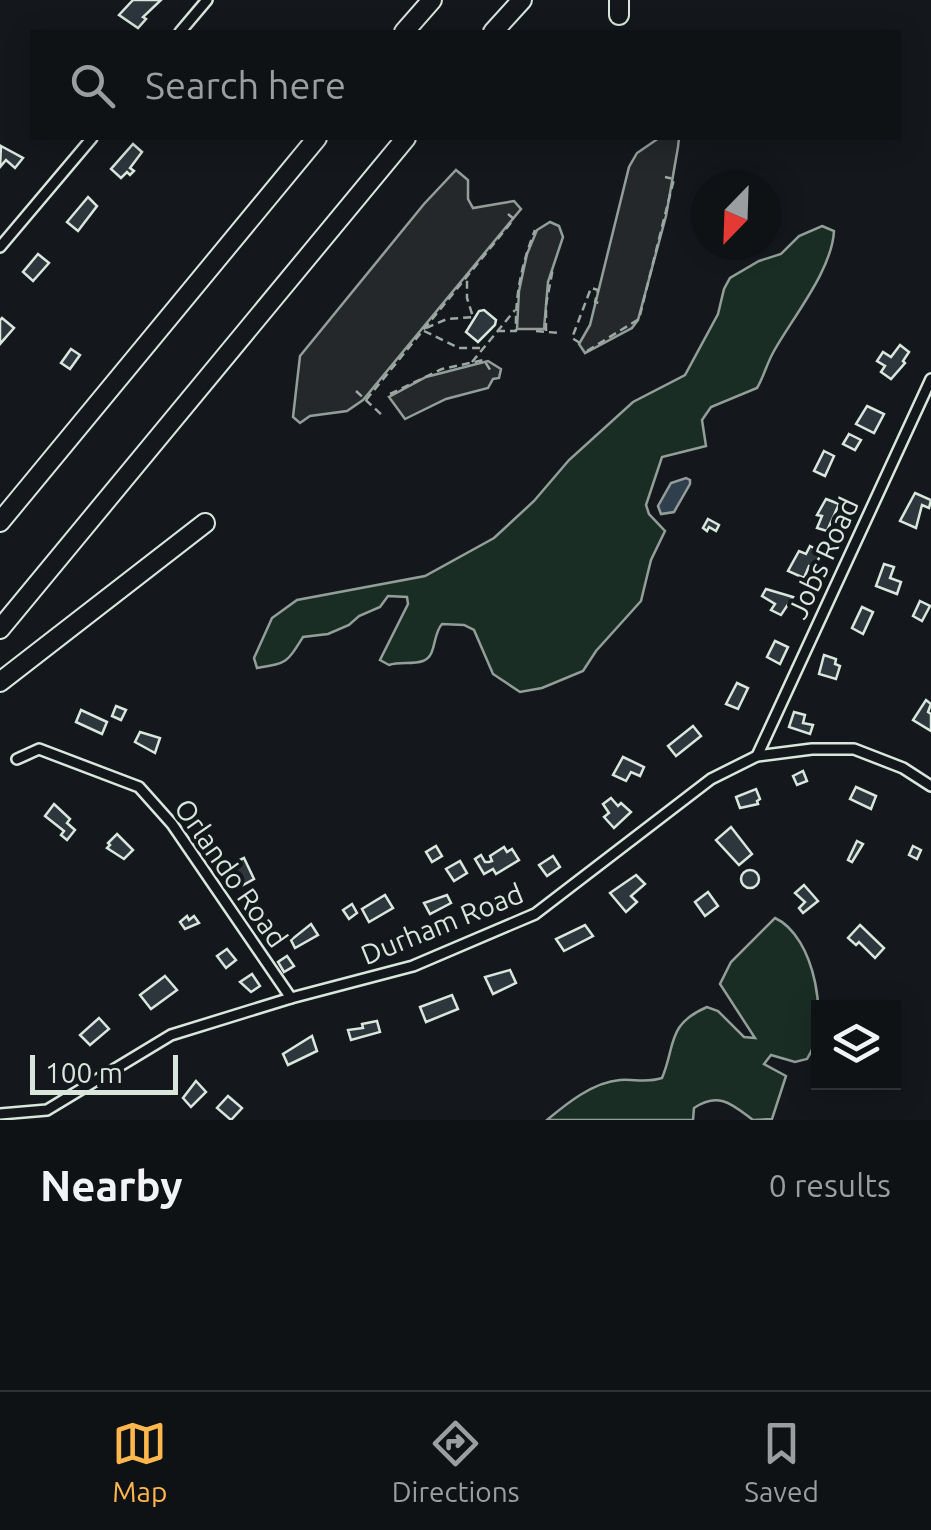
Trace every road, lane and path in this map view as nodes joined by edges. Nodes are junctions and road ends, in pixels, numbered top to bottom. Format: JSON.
{"nodes":[{"id":1,"x":207,"y":0,"type":"edge"},
{"id":2,"x":432,"y":0,"type":"edge"},
{"id":3,"x":522,"y":0,"type":"edge"},
{"id":4,"x":182,"y":30,"type":"edge"},
{"id":5,"x":406,"y":30,"type":"edge"},
{"id":6,"x":496,"y":30,"type":"edge"},
{"id":7,"x":90,"y":140,"type":"edge"},
{"id":8,"x":316,"y":140,"type":"edge"},
{"id":9,"x":404,"y":140,"type":"edge"},
{"id":10,"x":665,"y":177,"type":"dead end"},
{"id":11,"x":508,"y":214,"type":"dead end"},
{"id":12,"x":535,"y":230,"type":"dead end"},
{"id":13,"x":0,"y":247,"type":"edge"},
{"id":14,"x":554,"y":268,"type":"dead end"},
{"id":15,"x":467,"y":276,"type":"junction"},
{"id":16,"x":603,"y":304,"type":"dead end"},
{"id":17,"x":516,"y":309,"type":"junction"},
{"id":18,"x":423,"y":329,"type":"junction"},
{"id":19,"x":497,"y":331,"type":"junction"},
{"id":20,"x":536,"y":331,"type":"dead end"},
{"id":21,"x":546,"y":331,"type":"junction"},
{"id":22,"x":560,"y":333,"type":"dead end"},
{"id":23,"x":580,"y":343,"type":"dead end"},
{"id":24,"x":483,"y":348,"type":"junction"},
{"id":25,"x":587,"y":351,"type":"dead end"},
{"id":26,"x":471,"y":363,"type":"junction"},
{"id":27,"x":492,"y":373,"type":"dead end"},
{"id":28,"x":931,"y":380,"type":"edge"},
{"id":29,"x":356,"y":391,"type":"dead end"},
{"id":30,"x":390,"y":394,"type":"dead end"},
{"id":31,"x":366,"y":400,"type":"junction"},
{"id":32,"x":384,"y":417,"type":"dead end"},
{"id":33,"x":0,"y":522,"type":"edge"},
{"id":34,"x":205,"y":523,"type":"dead end"},
{"id":35,"x":0,"y":630,"type":"edge"},
{"id":36,"x":0,"y":682,"type":"edge"},
{"id":37,"x":757,"y":756,"type":"junction"},
{"id":38,"x":17,"y":759,"type":"dead end"},
{"id":39,"x":931,"y":786,"type":"edge"},
{"id":40,"x":290,"y":998,"type":"junction"},
{"id":41,"x":0,"y":1114,"type":"edge"}],
"edges":[{"from":1,"to":4,"type":"street"},
{"from":2,"to":5,"type":"highway"},
{"from":3,"to":6,"type":"highway"},
{"from":7,"to":13,"type":"street"},
{"from":8,"to":33,"type":"highway"},
{"from":9,"to":35,"type":"highway"},
{"from":10,"to":25,"type":"path"},
{"from":11,"to":15,"type":"path"},
{"from":12,"to":17,"type":"path"},
{"from":14,"to":21,"type":"path"},
{"from":15,"to":18,"type":"path"},
{"from":15,"to":18,"type":"path"},
{"from":16,"to":23,"type":"path"},
{"from":17,"to":19,"type":"path"},
{"from":17,"to":19,"type":"path"},
{"from":18,"to":24,"type":"path"},
{"from":18,"to":31,"type":"path"},
{"from":19,"to":24,"type":"path"},
{"from":20,"to":21,"type":"path"},
{"from":21,"to":22,"type":"path"},
{"from":24,"to":26,"type":"path"},
{"from":26,"to":27,"type":"path"},
{"from":26,"to":30,"type":"path"},
{"from":28,"to":37,"type":"street","name":"Jobs Road"},
{"from":29,"to":31,"type":"path"},
{"from":31,"to":32,"type":"path"},
{"from":34,"to":36,"type":"highway"},
{"from":37,"to":39,"type":"street","name":"Durham Road"},
{"from":37,"to":40,"type":"street","name":"Durham Road"},
{"from":38,"to":40,"type":"street","name":"Orlando Road"},
{"from":40,"to":41,"type":"street","name":"Durham Road"}]}
